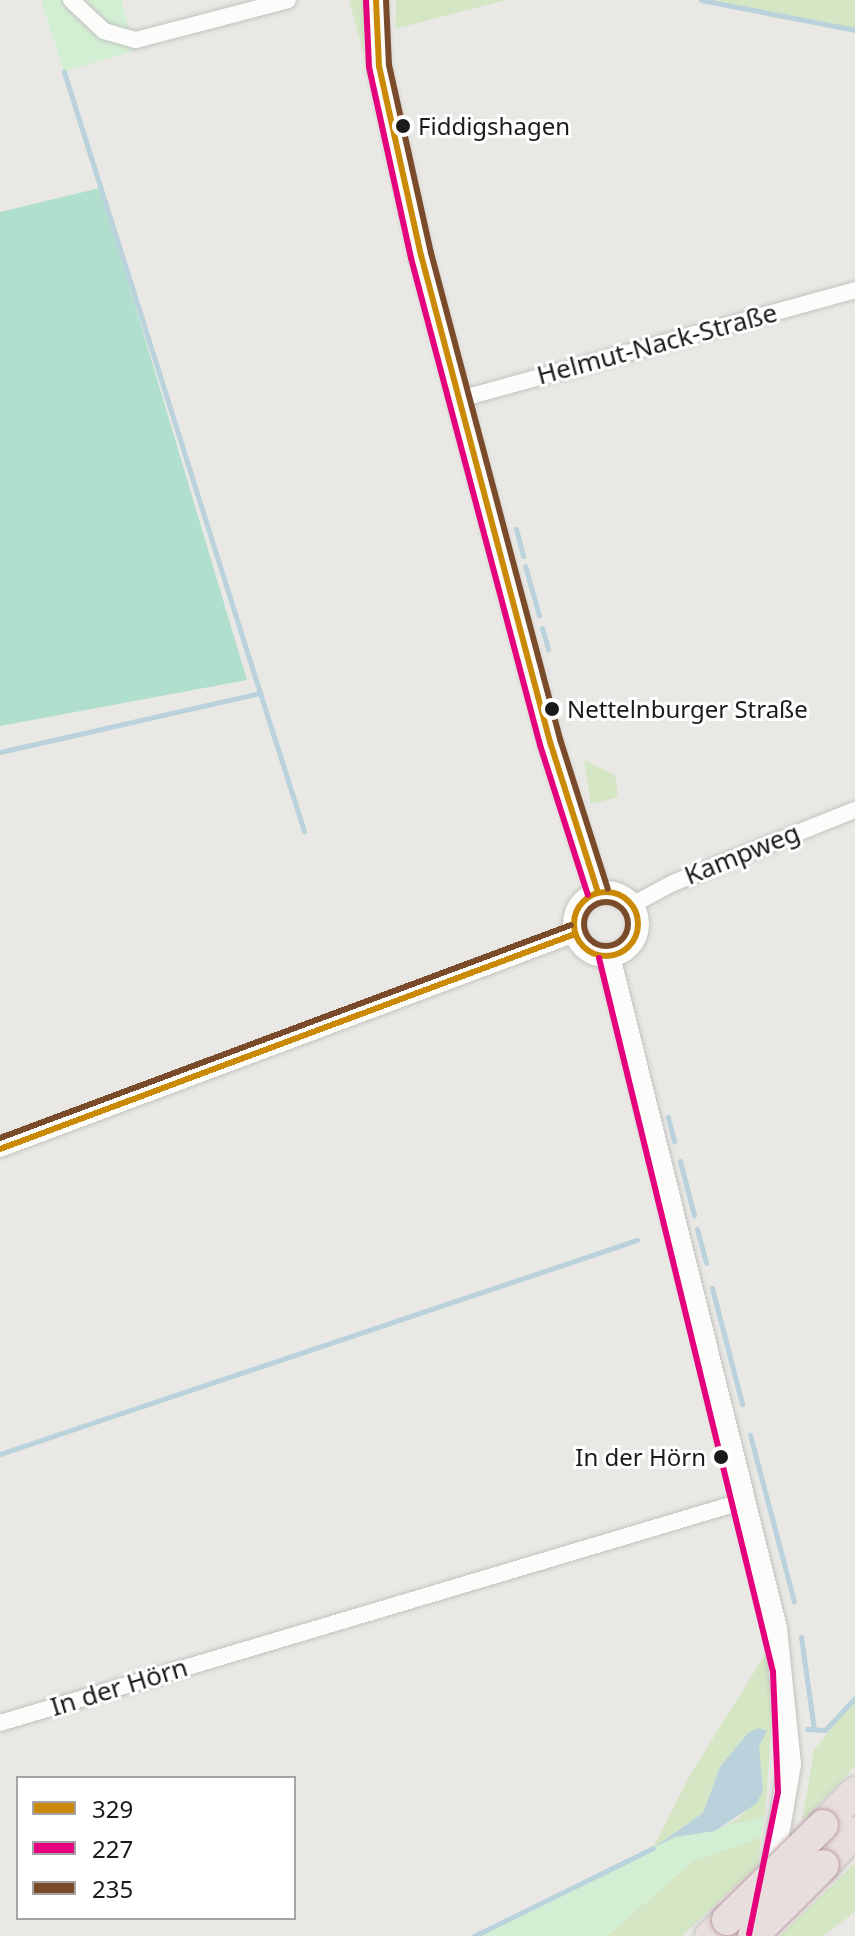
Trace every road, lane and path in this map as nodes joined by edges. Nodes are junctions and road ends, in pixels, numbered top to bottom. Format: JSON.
{"nodes":[{"id":1,"x":71,"y":0,"type":"edge"},
{"id":2,"x":288,"y":0,"type":"edge"},
{"id":3,"x":376,"y":0,"type":"edge"},
{"id":4,"x":855,"y":290,"type":"edge"},
{"id":5,"x":460,"y":399,"type":"junction"},
{"id":6,"x":855,"y":810,"type":"edge"},
{"id":7,"x":598,"y":892,"type":"junction"},
{"id":8,"x":632,"y":905,"type":"junction"},
{"id":9,"x":575,"y":934,"type":"junction"},
{"id":10,"x":609,"y":956,"type":"junction"},
{"id":11,"x":0,"y":1149,"type":"edge"},
{"id":12,"x":744,"y":1501,"type":"junction"},
{"id":13,"x":0,"y":1723,"type":"edge"},
{"id":14,"x":855,"y":1792,"type":"edge"},
{"id":15,"x":855,"y":1832,"type":"edge"},
{"id":16,"x":718,"y":1928,"type":"edge"},
{"id":17,"x":756,"y":1936,"type":"edge"}],
"edges":[{"from":1,"to":2,"type":"street"},
{"from":3,"to":5,"type":"street"},
{"from":4,"to":5,"type":"street","name":"Helmut-Nack-Straße"},
{"from":5,"to":7,"type":"street"},
{"from":6,"to":8,"type":"street","name":"Kampweg"},
{"from":7,"to":8,"type":"street"},
{"from":7,"to":9,"type":"street"},
{"from":8,"to":10,"type":"street"},
{"from":9,"to":10,"type":"street"},
{"from":9,"to":11,"type":"street"},
{"from":10,"to":12,"type":"street"},
{"from":12,"to":13,"type":"street","name":"In der Hörn"},
{"from":12,"to":17,"type":"street"},
{"from":14,"to":16,"type":"highway","bridge":true},
{"from":15,"to":17,"type":"highway","bridge":true}]}
